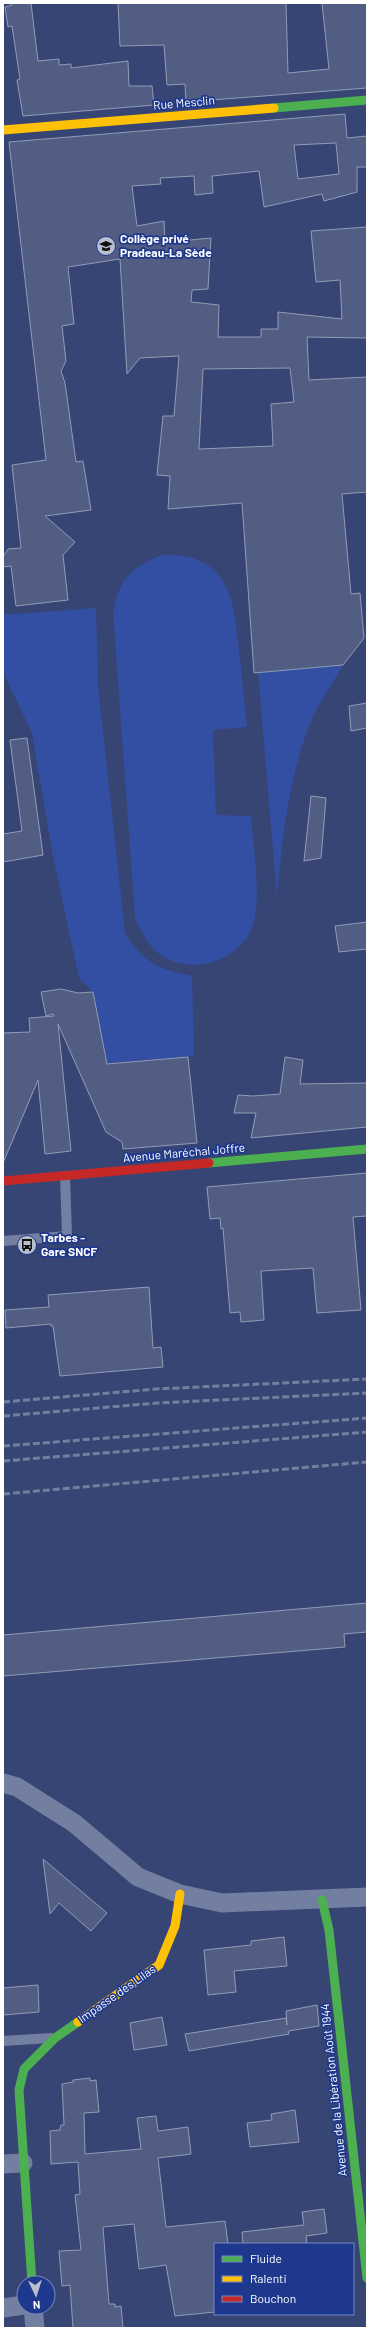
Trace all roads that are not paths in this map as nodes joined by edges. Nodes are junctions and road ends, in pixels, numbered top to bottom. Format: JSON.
{"nodes":[{"id":1,"x":367,"y":100,"type":"edge"},
{"id":2,"x":3,"y":130,"type":"edge"},
{"id":3,"x":367,"y":1149,"type":"edge"},
{"id":4,"x":65,"y":1176,"type":"junction"},
{"id":5,"x":3,"y":1181,"type":"edge"},
{"id":6,"x":3,"y":1241,"type":"edge"},
{"id":7,"x":3,"y":1782,"type":"edge"},
{"id":8,"x":180,"y":1894,"type":"junction"},
{"id":9,"x":367,"y":1897,"type":"edge"},
{"id":10,"x":322,"y":1900,"type":"junction"},
{"id":11,"x":55,"y":2038,"type":"junction"},
{"id":12,"x":3,"y":2041,"type":"edge"},
{"id":13,"x":23,"y":2163,"type":"junction"},
{"id":14,"x":3,"y":2164,"type":"edge"},
{"id":15,"x":31,"y":2275,"type":"edge"},
{"id":16,"x":367,"y":2278,"type":"edge"},
{"id":17,"x":16,"y":2306,"type":"edge"},
{"id":18,"x":3,"y":2308,"type":"edge"},
{"id":19,"x":34,"y":2315,"type":"edge"},
{"id":20,"x":35,"y":2328,"type":"edge"}],
"edges":[{"from":1,"to":2,"type":"street","name":"Rue Mesclin"},
{"from":3,"to":4,"type":"street","name":"Avenue Maréchal Joffre"},
{"from":4,"to":5,"type":"street","name":"Avenue Maréchal Joffre"},
{"from":4,"to":6,"type":"lane"},
{"from":7,"to":8,"type":"street"},
{"from":8,"to":10,"type":"street"},
{"from":8,"to":11,"type":"street","name":"Impasse des Lilas"},
{"from":9,"to":10,"type":"street"},
{"from":10,"to":16,"type":"street","name":"Avenue de la Libération Août 1944"},
{"from":11,"to":12,"type":"lane"},
{"from":11,"to":13,"type":"street","name":"Impasse des Lilas"},
{"from":13,"to":14,"type":"street"},
{"from":13,"to":15,"type":"street","name":"Impasse des Lilas"},
{"from":17,"to":18,"type":"street"},
{"from":19,"to":20,"type":"street"}]}
